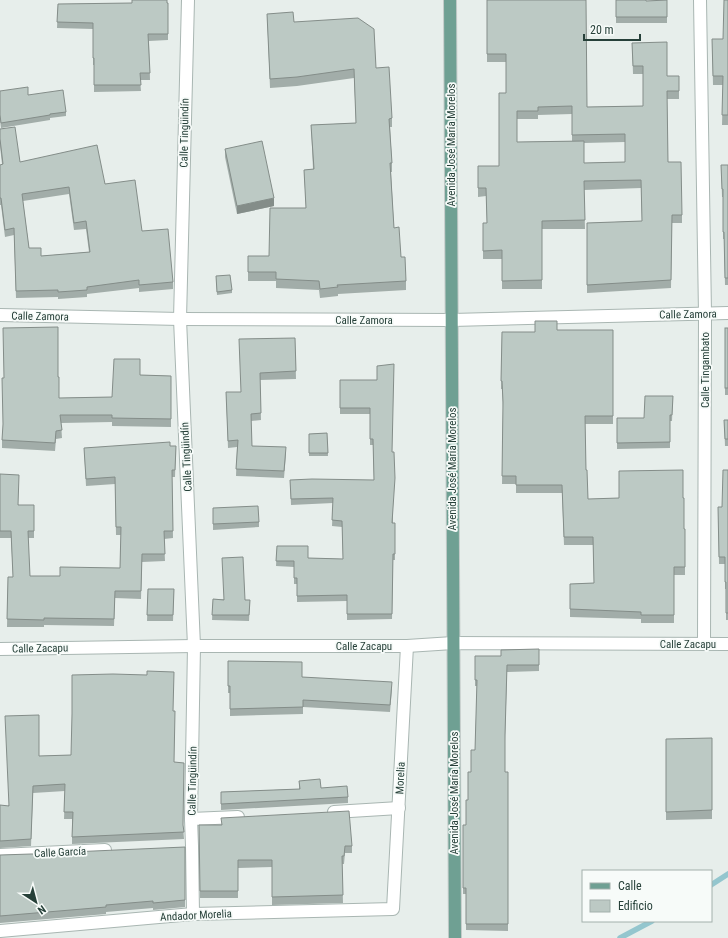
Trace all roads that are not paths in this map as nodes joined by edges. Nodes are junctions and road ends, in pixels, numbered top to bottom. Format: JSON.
{"nodes":[{"id":1,"x":188,"y":0,"type":"edge"},
{"id":2,"x":450,"y":0,"type":"edge"},
{"id":3,"x":700,"y":0,"type":"edge"},
{"id":4,"x":728,"y":313,"type":"edge"},
{"id":5,"x":705,"y":314,"type":"junction"},
{"id":6,"x":0,"y":315,"type":"edge"},
{"id":7,"x":180,"y":319,"type":"junction"},
{"id":8,"x":452,"y":320,"type":"junction"},
{"id":9,"x":453,"y":643,"type":"junction"},
{"id":10,"x":704,"y":644,"type":"junction"},
{"id":11,"x":728,"y":644,"type":"edge"},
{"id":12,"x":194,"y":646,"type":"junction"},
{"id":13,"x":407,"y":646,"type":"junction"},
{"id":14,"x":0,"y":649,"type":"edge"},
{"id":15,"x":399,"y":808,"type":"junction"},
{"id":16,"x":319,"y":812,"type":"edge"},
{"id":17,"x":247,"y":816,"type":"edge"},
{"id":18,"x":191,"y":820,"type":"junction"},
{"id":19,"x":192,"y":846,"type":"junction"},
{"id":20,"x":177,"y":847,"type":"edge"},
{"id":21,"x":115,"y":850,"type":"edge"},
{"id":22,"x":0,"y":855,"type":"edge"},
{"id":23,"x":394,"y":909,"type":"joint"},
{"id":24,"x":193,"y":914,"type":"junction"},
{"id":25,"x":0,"y":931,"type":"edge"},
{"id":26,"x":455,"y":938,"type":"edge"}],
"edges":[{"from":1,"to":7,"type":"street","name":"Calle Tingüindín"},
{"from":2,"to":8,"type":"main road","name":"Avenida José María Morelos"},
{"from":3,"to":5,"type":"street","name":"Calle Tingambato"},
{"from":4,"to":5,"type":"street","name":"Calle Zamora"},
{"from":5,"to":8,"type":"street","name":"Calle Zamora"},
{"from":5,"to":10,"type":"street","name":"Calle Tingambato"},
{"from":6,"to":7,"type":"street","name":"Calle Zamora"},
{"from":7,"to":8,"type":"street","name":"Calle Zamora"},
{"from":7,"to":12,"type":"street","name":"Calle Tingüindín"},
{"from":8,"to":9,"type":"main road","name":"Avenida José María Morelos"},
{"from":9,"to":10,"type":"street","name":"Calle Zacapu"},
{"from":9,"to":13,"type":"street","name":"Calle Zacapu"},
{"from":9,"to":26,"type":"main road","name":"Avenida José María Morelos"},
{"from":10,"to":11,"type":"street","name":"Calle Zacapu"},
{"from":12,"to":13,"type":"street","name":"Calle Zacapu"},
{"from":12,"to":14,"type":"street","name":"Calle Zacapu"},
{"from":12,"to":18,"type":"street","name":"Calle Tingüindín"},
{"from":13,"to":15,"type":"street","name":"Morelia"},
{"from":15,"to":16,"type":"street"},
{"from":15,"to":23,"type":"street","name":"Morelia"},
{"from":17,"to":18,"type":"street"},
{"from":18,"to":19,"type":"street","name":"Calle Tingüindín"},
{"from":19,"to":20,"type":"street"},
{"from":19,"to":24,"type":"street","name":"Calle Tingüindín"},
{"from":21,"to":22,"type":"street","name":"Calle García"},
{"from":23,"to":24,"type":"street","name":"Andador Morelia"},
{"from":24,"to":25,"type":"street","name":"Andador Morelia"}]}
